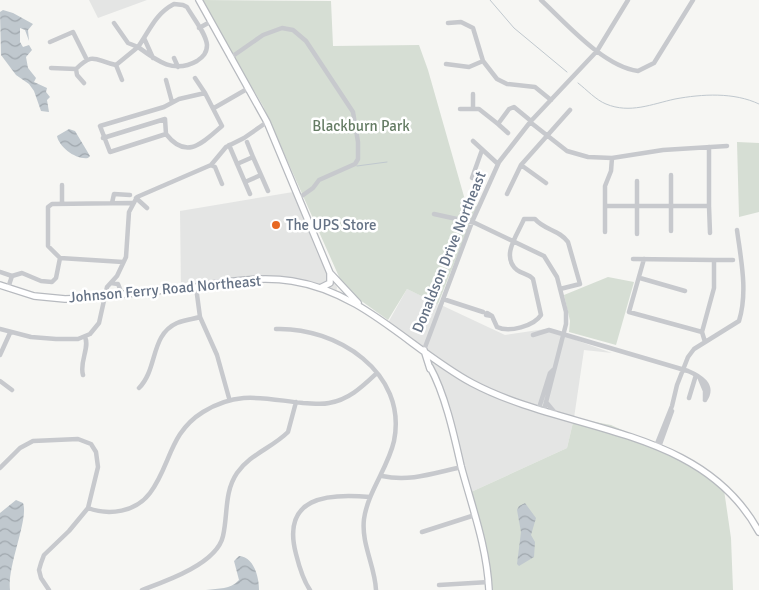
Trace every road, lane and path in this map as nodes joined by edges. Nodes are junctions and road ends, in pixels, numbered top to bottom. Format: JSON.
{"nodes":[{"id":1,"x":199,"y":0,"type":"edge"},
{"id":2,"x":541,"y":0,"type":"edge"},
{"id":3,"x":628,"y":0,"type":"edge"},
{"id":4,"x":692,"y":0,"type":"edge"},
{"id":5,"x":210,"y":22,"type":"junction"},
{"id":6,"x":114,"y":23,"type":"dead end"},
{"id":7,"x":448,"y":24,"type":"dead end"},
{"id":8,"x":199,"y":28,"type":"junction"},
{"id":9,"x":144,"y":38,"type":"junction"},
{"id":10,"x":50,"y":42,"type":"dead end"},
{"id":11,"x":138,"y":47,"type":"junction"},
{"id":12,"x":597,"y":51,"type":"junction"},
{"id":13,"x":86,"y":58,"type":"junction"},
{"id":14,"x":153,"y":58,"type":"junction"},
{"id":15,"x":174,"y":58,"type":"dead end"},
{"id":16,"x":230,"y":58,"type":"junction"},
{"id":17,"x":483,"y":61,"type":"junction"},
{"id":18,"x":446,"y":64,"type":"dead end"},
{"id":19,"x":116,"y":65,"type":"junction"},
{"id":20,"x":178,"y":67,"type":"junction"},
{"id":21,"x":51,"y":68,"type":"dead end"},
{"id":22,"x":76,"y":69,"type":"junction"},
{"id":23,"x":195,"y":78,"type":"dead end"},
{"id":24,"x":122,"y":80,"type":"dead end"},
{"id":25,"x":166,"y":80,"type":"dead end"},
{"id":26,"x":84,"y":83,"type":"dead end"},
{"id":27,"x":248,"y":89,"type":"junction"},
{"id":28,"x":205,"y":93,"type":"junction"},
{"id":29,"x":473,"y":94,"type":"dead end"},
{"id":30,"x":551,"y":100,"type":"junction"},
{"id":31,"x":172,"y":102,"type":"junction"},
{"id":32,"x":164,"y":107,"type":"junction"},
{"id":33,"x":214,"y":108,"type":"junction"},
{"id":34,"x":460,"y":110,"type":"dead end"},
{"id":35,"x":473,"y":110,"type":"junction"},
{"id":36,"x":570,"y":110,"type":"dead end"},
{"id":37,"x":165,"y":119,"type":"junction"},
{"id":38,"x":266,"y":122,"type":"junction"},
{"id":39,"x":530,"y":122,"type":"junction"},
{"id":40,"x":498,"y":124,"type":"junction"},
{"id":41,"x":508,"y":133,"type":"dead end"},
{"id":42,"x":166,"y":134,"type":"junction"},
{"id":43,"x":545,"y":136,"type":"junction"},
{"id":44,"x":103,"y":138,"type":"junction"},
{"id":45,"x":473,"y":141,"type":"dead end"},
{"id":46,"x":247,"y":142,"type":"dead end"},
{"id":47,"x":229,"y":145,"type":"junction"},
{"id":48,"x":727,"y":146,"type":"dead end"},
{"id":49,"x":708,"y":147,"type":"junction"},
{"id":50,"x":482,"y":150,"type":"junction"},
{"id":51,"x":253,"y":157,"type":"junction"},
{"id":52,"x":612,"y":158,"type":"junction"},
{"id":53,"x":212,"y":163,"type":"junction"},
{"id":54,"x":237,"y":164,"type":"junction"},
{"id":55,"x":498,"y":164,"type":"junction"},
{"id":56,"x":522,"y":165,"type":"junction"},
{"id":57,"x":261,"y":176,"type":"junction"},
{"id":58,"x":671,"y":176,"type":"dead end"},
{"id":59,"x":472,"y":178,"type":"dead end"},
{"id":60,"x":637,"y":180,"type":"dead end"},
{"id":61,"x":245,"y":182,"type":"junction"},
{"id":62,"x":546,"y":182,"type":"dead end"},
{"id":63,"x":222,"y":184,"type":"dead end"},
{"id":64,"x":62,"y":185,"type":"dead end"},
{"id":65,"x":268,"y":191,"type":"dead end"},
{"id":66,"x":250,"y":194,"type":"dead end"},
{"id":67,"x":506,"y":194,"type":"dead end"},
{"id":68,"x":130,"y":196,"type":"dead end"},
{"id":69,"x":136,"y":198,"type":"junction"},
{"id":70,"x":299,"y":198,"type":"junction"},
{"id":71,"x":112,"y":203,"type":"junction"},
{"id":72,"x":132,"y":203,"type":"junction"},
{"id":73,"x":62,"y":204,"type":"junction"},
{"id":74,"x":605,"y":206,"type":"junction"},
{"id":75,"x":637,"y":206,"type":"junction"},
{"id":76,"x":671,"y":206,"type":"junction"},
{"id":77,"x":709,"y":206,"type":"junction"},
{"id":78,"x":147,"y":208,"type":"dead end"},
{"id":79,"x":434,"y":214,"type":"dead end"},
{"id":80,"x":472,"y":222,"type":"junction"},
{"id":81,"x":737,"y":230,"type":"dead end"},
{"id":82,"x":671,"y":231,"type":"dead end"},
{"id":83,"x":604,"y":232,"type":"dead end"},
{"id":84,"x":710,"y":233,"type":"dead end"},
{"id":85,"x":637,"y":234,"type":"dead end"},
{"id":86,"x":514,"y":241,"type":"junction"},
{"id":87,"x":60,"y":258,"type":"junction"},
{"id":88,"x":634,"y":259,"type":"dead end"},
{"id":89,"x":644,"y":259,"type":"junction"},
{"id":90,"x":714,"y":260,"type":"junction"},
{"id":91,"x":733,"y":260,"type":"dead end"},
{"id":92,"x":124,"y":262,"type":"junction"},
{"id":93,"x":0,"y":272,"type":"edge"},
{"id":94,"x":330,"y":273,"type":"junction"},
{"id":95,"x":12,"y":276,"type":"junction"},
{"id":96,"x":117,"y":276,"type":"junction"},
{"id":97,"x":640,"y":278,"type":"junction"},
{"id":98,"x":111,"y":283,"type":"junction"},
{"id":99,"x":118,"y":284,"type":"junction"},
{"id":100,"x":0,"y":285,"type":"edge"},
{"id":101,"x":196,"y":287,"type":"junction"},
{"id":102,"x":8,"y":288,"type":"junction"},
{"id":103,"x":320,"y":288,"type":"junction"},
{"id":104,"x":560,"y":289,"type":"junction"},
{"id":105,"x":344,"y":290,"type":"junction"},
{"id":106,"x":685,"y":291,"type":"dead end"},
{"id":107,"x":331,"y":292,"type":"junction"},
{"id":108,"x":122,"y":294,"type":"junction"},
{"id":109,"x":106,"y":296,"type":"junction"},
{"id":110,"x":443,"y":299,"type":"junction"},
{"id":111,"x":365,"y":309,"type":"junction"},
{"id":112,"x":200,"y":317,"type":"junction"},
{"id":113,"x":0,"y":329,"type":"edge"},
{"id":114,"x":276,"y":329,"type":"dead end"},
{"id":115,"x":702,"y":332,"type":"junction"},
{"id":116,"x":10,"y":333,"type":"junction"},
{"id":117,"x":564,"y":334,"type":"junction"},
{"id":118,"x":533,"y":335,"type":"dead end"},
{"id":119,"x":85,"y":337,"type":"junction"},
{"id":120,"x":704,"y":342,"type":"junction"},
{"id":121,"x":424,"y":350,"type":"junction"},
{"id":122,"x":0,"y":355,"type":"edge"},
{"id":123,"x":553,"y":370,"type":"junction"},
{"id":124,"x":683,"y":370,"type":"junction"},
{"id":125,"x":377,"y":373,"type":"junction"},
{"id":126,"x":83,"y":375,"type":"dead end"},
{"id":127,"x":698,"y":377,"type":"junction"},
{"id":128,"x":0,"y":381,"type":"edge"},
{"id":129,"x":139,"y":388,"type":"dead end"},
{"id":130,"x":12,"y":390,"type":"dead end"},
{"id":131,"x":707,"y":390,"type":"dead end"},
{"id":132,"x":229,"y":398,"type":"junction"},
{"id":133,"x":689,"y":398,"type":"dead end"},
{"id":134,"x":296,"y":402,"type":"junction"},
{"id":135,"x":546,"y":402,"type":"junction"},
{"id":136,"x":541,"y":409,"type":"junction"},
{"id":137,"x":556,"y":414,"type":"junction"},
{"id":138,"x":658,"y":447,"type":"junction"},
{"id":139,"x":461,"y":466,"type":"junction"},
{"id":140,"x":0,"y":468,"type":"edge"},
{"id":141,"x":382,"y":476,"type":"junction"},
{"id":142,"x":370,"y":497,"type":"junction"},
{"id":143,"x":88,"y":508,"type":"junction"},
{"id":144,"x":475,"y":516,"type":"junction"},
{"id":145,"x":422,"y":532,"type":"dead end"},
{"id":146,"x":759,"y":532,"type":"edge"},
{"id":147,"x":489,"y":582,"type":"junction"},
{"id":148,"x":439,"y":586,"type":"dead end"},
{"id":149,"x":49,"y":590,"type":"edge"},
{"id":150,"x":142,"y":590,"type":"edge"},
{"id":151,"x":310,"y":590,"type":"edge"},
{"id":152,"x":376,"y":590,"type":"edge"},
{"id":153,"x":490,"y":590,"type":"edge"}],
"edges":[{"from":1,"to":5,"type":"main road"},
{"from":2,"to":12,"type":"street"},
{"from":3,"to":12,"type":"street","name":"Donaldson Drive Northeast"},
{"from":4,"to":12,"type":"street"},
{"from":5,"to":8,"type":"street"},
{"from":5,"to":16,"type":"main road"},
{"from":6,"to":11,"type":"street"},
{"from":7,"to":17,"type":"street"},
{"from":8,"to":9,"type":"street"},
{"from":8,"to":20,"type":"street"},
{"from":9,"to":11,"type":"street"},
{"from":9,"to":14,"type":"street"},
{"from":10,"to":13,"type":"street"},
{"from":11,"to":14,"type":"street"},
{"from":11,"to":19,"type":"street"},
{"from":12,"to":30,"type":"street","name":"Donaldson Drive Northeast"},
{"from":13,"to":19,"type":"street"},
{"from":13,"to":22,"type":"street"},
{"from":14,"to":20,"type":"street"},
{"from":15,"to":20,"type":"street"},
{"from":16,"to":27,"type":"main road"},
{"from":16,"to":70,"type":"street"},
{"from":17,"to":18,"type":"street"},
{"from":17,"to":30,"type":"street"},
{"from":19,"to":24,"type":"street"},
{"from":21,"to":22,"type":"street"},
{"from":22,"to":26,"type":"street"},
{"from":23,"to":28,"type":"street"},
{"from":25,"to":31,"type":"street"},
{"from":27,"to":33,"type":"street"},
{"from":27,"to":38,"type":"main road"},
{"from":28,"to":31,"type":"street"},
{"from":28,"to":33,"type":"street"},
{"from":29,"to":35,"type":"street"},
{"from":30,"to":39,"type":"street","name":"Donaldson Drive Northeast"},
{"from":31,"to":32,"type":"street"},
{"from":32,"to":37,"type":"street"},
{"from":32,"to":44,"type":"street"},
{"from":33,"to":42,"type":"street"},
{"from":34,"to":35,"type":"street"},
{"from":35,"to":40,"type":"street"},
{"from":36,"to":43,"type":"street"},
{"from":37,"to":42,"type":"street"},
{"from":37,"to":44,"type":"street"},
{"from":38,"to":47,"type":"street"},
{"from":38,"to":70,"type":"main road"},
{"from":39,"to":40,"type":"street"},
{"from":39,"to":43,"type":"street"},
{"from":39,"to":55,"type":"street","name":"Donaldson Drive Northeast"},
{"from":40,"to":41,"type":"street"},
{"from":42,"to":44,"type":"street"},
{"from":43,"to":52,"type":"street"},
{"from":43,"to":56,"type":"street"},
{"from":45,"to":50,"type":"street"},
{"from":46,"to":51,"type":"street"},
{"from":47,"to":53,"type":"street"},
{"from":47,"to":54,"type":"street"},
{"from":48,"to":49,"type":"street"},
{"from":49,"to":52,"type":"street"},
{"from":49,"to":77,"type":"street"},
{"from":50,"to":55,"type":"street"},
{"from":50,"to":59,"type":"street"},
{"from":51,"to":54,"type":"street"},
{"from":51,"to":57,"type":"street"},
{"from":52,"to":74,"type":"street"},
{"from":53,"to":63,"type":"street"},
{"from":53,"to":69,"type":"street"},
{"from":54,"to":61,"type":"street"},
{"from":55,"to":80,"type":"street","name":"Donaldson Drive Northeast"},
{"from":56,"to":62,"type":"street"},
{"from":56,"to":67,"type":"street"},
{"from":57,"to":61,"type":"street"},
{"from":57,"to":65,"type":"street"},
{"from":58,"to":76,"type":"street"},
{"from":60,"to":75,"type":"street"},
{"from":61,"to":66,"type":"street"},
{"from":64,"to":73,"type":"street"},
{"from":68,"to":71,"type":"street"},
{"from":69,"to":72,"type":"street"},
{"from":69,"to":78,"type":"street"},
{"from":70,"to":94,"type":"main road"},
{"from":71,"to":72,"type":"street"},
{"from":71,"to":73,"type":"street"},
{"from":72,"to":92,"type":"street"},
{"from":73,"to":87,"type":"street"},
{"from":74,"to":75,"type":"street"},
{"from":74,"to":83,"type":"street"},
{"from":75,"to":76,"type":"street"},
{"from":75,"to":85,"type":"street"},
{"from":76,"to":77,"type":"street"},
{"from":76,"to":82,"type":"street"},
{"from":77,"to":84,"type":"street"},
{"from":79,"to":80,"type":"street"},
{"from":80,"to":86,"type":"street"},
{"from":80,"to":110,"type":"street","name":"Donaldson Drive Northeast"},
{"from":81,"to":120,"type":"street"},
{"from":86,"to":104,"type":"street"},
{"from":86,"to":104,"type":"street"},
{"from":86,"to":110,"type":"street"},
{"from":87,"to":92,"type":"street"},
{"from":87,"to":95,"type":"street"},
{"from":88,"to":89,"type":"street"},
{"from":89,"to":90,"type":"street"},
{"from":89,"to":97,"type":"street"},
{"from":90,"to":91,"type":"street"},
{"from":90,"to":115,"type":"street"},
{"from":92,"to":96,"type":"street"},
{"from":93,"to":95,"type":"street"},
{"from":94,"to":103,"type":"main road"},
{"from":94,"to":105,"type":"main road"},
{"from":95,"to":102,"type":"street"},
{"from":96,"to":98,"type":"street"},
{"from":96,"to":99,"type":"street"},
{"from":97,"to":106,"type":"street"},
{"from":97,"to":115,"type":"street"},
{"from":98,"to":99,"type":"street"},
{"from":98,"to":109,"type":"street"},
{"from":99,"to":108,"type":"street"},
{"from":100,"to":102,"type":"main road","name":"Johnson Ferry Road Northeast"},
{"from":101,"to":103,"type":"main road","name":"Johnson Ferry Road Northeast"},
{"from":101,"to":108,"type":"main road","name":"Johnson Ferry Road Northeast"},
{"from":101,"to":112,"type":"street"},
{"from":102,"to":109,"type":"main road","name":"Johnson Ferry Road Northeast"},
{"from":103,"to":107,"type":"main road","name":"Johnson Ferry Road Northeast"},
{"from":104,"to":117,"type":"street"},
{"from":105,"to":107,"type":"main road"},
{"from":105,"to":111,"type":"main road"},
{"from":107,"to":111,"type":"main road","name":"Johnson Ferry Road Northeast"},
{"from":108,"to":109,"type":"main road","name":"Johnson Ferry Road Northeast"},
{"from":109,"to":119,"type":"street"},
{"from":110,"to":121,"type":"street","name":"Donaldson Drive Northeast"},
{"from":111,"to":121,"type":"main road"},
{"from":112,"to":129,"type":"street"},
{"from":112,"to":132,"type":"street"},
{"from":113,"to":116,"type":"street"},
{"from":114,"to":125,"type":"street"},
{"from":115,"to":120,"type":"street"},
{"from":116,"to":119,"type":"street"},
{"from":116,"to":122,"type":"street"},
{"from":117,"to":118,"type":"street"},
{"from":117,"to":123,"type":"street"},
{"from":117,"to":124,"type":"street"},
{"from":119,"to":126,"type":"street"},
{"from":120,"to":124,"type":"street"},
{"from":121,"to":136,"type":"main road"},
{"from":121,"to":139,"type":"main road"},
{"from":123,"to":135,"type":"street"},
{"from":123,"to":136,"type":"street"},
{"from":124,"to":127,"type":"street"},
{"from":124,"to":138,"type":"street"},
{"from":125,"to":134,"type":"street"},
{"from":125,"to":141,"type":"street"},
{"from":127,"to":131,"type":"street"},
{"from":127,"to":133,"type":"street"},
{"from":128,"to":130,"type":"street"},
{"from":132,"to":134,"type":"street"},
{"from":132,"to":143,"type":"street"},
{"from":134,"to":150,"type":"street"},
{"from":135,"to":136,"type":"street"},
{"from":135,"to":137,"type":"street"},
{"from":136,"to":137,"type":"main road"},
{"from":137,"to":138,"type":"main road"},
{"from":138,"to":146,"type":"main road"},
{"from":139,"to":141,"type":"street"},
{"from":139,"to":144,"type":"main road"},
{"from":140,"to":143,"type":"street"},
{"from":141,"to":142,"type":"street"},
{"from":142,"to":151,"type":"street"},
{"from":142,"to":152,"type":"street"},
{"from":143,"to":149,"type":"street"},
{"from":144,"to":145,"type":"street"},
{"from":144,"to":147,"type":"main road"},
{"from":147,"to":148,"type":"street"},
{"from":147,"to":153,"type":"main road"}]}
